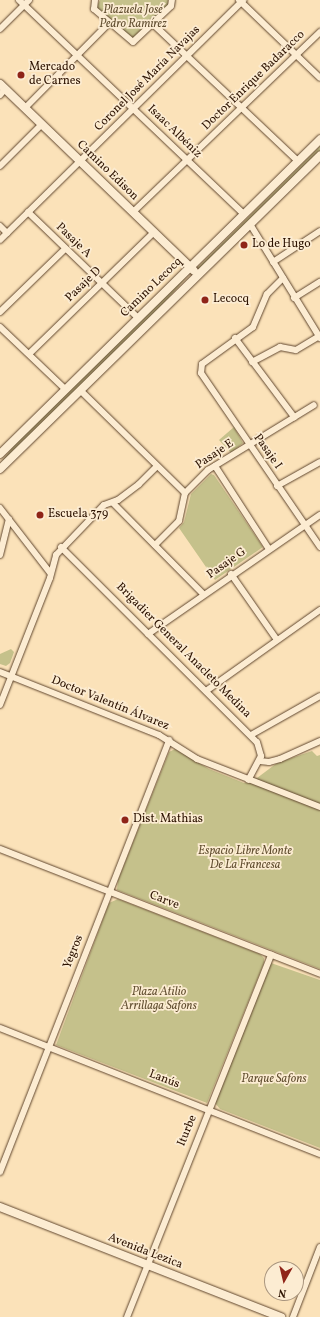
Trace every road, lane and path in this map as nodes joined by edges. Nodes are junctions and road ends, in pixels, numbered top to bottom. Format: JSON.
{"nodes":[{"id":1,"x":19,"y":0,"type":"edge"},
{"id":2,"x":30,"y":0,"type":"edge"},
{"id":3,"x":172,"y":1,"type":"edge"},
{"id":4,"x":241,"y":1,"type":"edge"},
{"id":5,"x":94,"y":2,"type":"edge"},
{"id":6,"x":24,"y":5,"type":"junction"},
{"id":7,"x":109,"y":23,"type":"junction"},
{"id":8,"x":153,"y":24,"type":"junction"},
{"id":9,"x":0,"y":29,"type":"edge"},
{"id":10,"x":320,"y":32,"type":"edge"},
{"id":11,"x":78,"y":55,"type":"junction"},
{"id":12,"x":187,"y":56,"type":"junction"},
{"id":13,"x":296,"y":56,"type":"junction"},
{"id":14,"x":320,"y":78,"type":"edge"},
{"id":15,"x":2,"y":89,"type":"edge"},
{"id":16,"x":25,"y":108,"type":"junction"},
{"id":17,"x":134,"y":108,"type":"junction"},
{"id":18,"x":242,"y":108,"type":"junction"},
{"id":19,"x":42,"y":124,"type":"junction"},
{"id":20,"x":320,"y":139,"type":"edge"},
{"id":21,"x":320,"y":156,"type":"edge"},
{"id":22,"x":188,"y":160,"type":"junction"},
{"id":23,"x":298,"y":161,"type":"junction"},
{"id":24,"x":81,"y":162,"type":"junction"},
{"id":25,"x":0,"y":166,"type":"edge"},
{"id":26,"x":28,"y":212,"type":"junction"},
{"id":27,"x":133,"y":212,"type":"junction"},
{"id":28,"x":244,"y":214,"type":"junction"},
{"id":29,"x":250,"y":224,"type":"junction"},
{"id":30,"x":0,"y":226,"type":"edge"},
{"id":31,"x":320,"y":231,"type":"edge"},
{"id":32,"x":154,"y":232,"type":"junction"},
{"id":33,"x":7,"y":233,"type":"junction"},
{"id":34,"x":0,"y":240,"type":"edge"},
{"id":35,"x":65,"y":249,"type":"junction"},
{"id":36,"x":273,"y":262,"type":"junction"},
{"id":37,"x":191,"y":268,"type":"junction"},
{"id":38,"x":198,"y":275,"type":"junction"},
{"id":39,"x":282,"y":278,"type":"junction"},
{"id":40,"x":320,"y":282,"type":"edge"},
{"id":41,"x":101,"y":283,"type":"junction"},
{"id":42,"x":294,"y":298,"type":"junction"},
{"id":43,"x":0,"y":312,"type":"edge"},
{"id":44,"x":138,"y":318,"type":"junction"},
{"id":45,"x":320,"y":322,"type":"edge"},
{"id":46,"x":313,"y":326,"type":"junction"},
{"id":47,"x":0,"y":327,"type":"edge"},
{"id":48,"x":319,"y":337,"type":"edge"},
{"id":49,"x":236,"y":338,"type":"junction"},
{"id":50,"x":29,"y":354,"type":"junction"},
{"id":51,"x":252,"y":362,"type":"junction"},
{"id":52,"x":66,"y":389,"type":"junction"},
{"id":53,"x":80,"y":390,"type":"junction"},
{"id":54,"x":314,"y":405,"type":"dead end"},
{"id":55,"x":294,"y":418,"type":"junction"},
{"id":56,"x":249,"y":445,"type":"junction"},
{"id":57,"x":0,"y":454,"type":"edge"},
{"id":58,"x":320,"y":462,"type":"edge"},
{"id":59,"x":156,"y":466,"type":"junction"},
{"id":60,"x":215,"y":466,"type":"junction"},
{"id":61,"x":0,"y":469,"type":"edge"},
{"id":62,"x":277,"y":486,"type":"junction"},
{"id":63,"x":185,"y":493,"type":"junction"},
{"id":64,"x":113,"y":503,"type":"junction"},
{"id":65,"x":0,"y":508,"type":"edge"},
{"id":66,"x":320,"y":515,"type":"edge"},
{"id":67,"x":9,"y":518,"type":"junction"},
{"id":68,"x":304,"y":526,"type":"junction"},
{"id":69,"x":155,"y":545,"type":"junction"},
{"id":70,"x":320,"y":547,"type":"edge"},
{"id":71,"x":61,"y":548,"type":"junction"},
{"id":72,"x":269,"y":549,"type":"junction"},
{"id":73,"x":0,"y":555,"type":"edge"},
{"id":74,"x":51,"y":574,"type":"junction"},
{"id":75,"x":231,"y":574,"type":"junction"},
{"id":76,"x":203,"y":594,"type":"junction"},
{"id":77,"x":320,"y":610,"type":"edge"},
{"id":78,"x":148,"y":634,"type":"junction"},
{"id":79,"x":277,"y":640,"type":"junction"},
{"id":80,"x":0,"y":672,"type":"edge"},
{"id":81,"x":11,"y":677,"type":"junction"},
{"id":82,"x":206,"y":691,"type":"junction"},
{"id":83,"x":320,"y":696,"type":"edge"},
{"id":84,"x":0,"y":706,"type":"edge"},
{"id":85,"x":251,"y":735,"type":"junction"},
{"id":86,"x":169,"y":740,"type":"junction"},
{"id":87,"x":320,"y":741,"type":"edge"},
{"id":88,"x":260,"y":761,"type":"junction"},
{"id":89,"x":248,"y":780,"type":"junction"},
{"id":90,"x":320,"y":807,"type":"edge"},
{"id":91,"x":0,"y":849,"type":"edge"},
{"id":92,"x":110,"y":892,"type":"junction"},
{"id":93,"x":271,"y":955,"type":"junction"},
{"id":94,"x":320,"y":974,"type":"edge"},
{"id":95,"x":0,"y":1028,"type":"edge"},
{"id":96,"x":49,"y":1047,"type":"junction"},
{"id":97,"x":208,"y":1109,"type":"junction"},
{"id":98,"x":320,"y":1154,"type":"edge"},
{"id":99,"x":0,"y":1172,"type":"edge"},
{"id":100,"x":0,"y":1207,"type":"edge"},
{"id":101,"x":320,"y":1247,"type":"edge"},
{"id":102,"x":147,"y":1266,"type":"junction"},
{"id":103,"x":128,"y":1317,"type":"edge"},
{"id":104,"x":281,"y":1317,"type":"edge"},
{"id":105,"x":293,"y":1317,"type":"edge"}],
"edges":[{"from":1,"to":6,"type":"street","name":"Isaac Albéniz"},
{"from":2,"to":6,"type":"street"},
{"from":3,"to":8,"type":"street"},
{"from":4,"to":12,"type":"street","name":"Coronel José María Navajas"},
{"from":4,"to":13,"type":"street"},
{"from":5,"to":7,"type":"street"},
{"from":6,"to":9,"type":"street"},
{"from":6,"to":11,"type":"street","name":"Isaac Albéniz"},
{"from":7,"to":8,"type":"street"},
{"from":7,"to":11,"type":"street"},
{"from":8,"to":12,"type":"street"},
{"from":10,"to":13,"type":"street","name":"Doctor Enrique Badaracco"},
{"from":11,"to":16,"type":"street"},
{"from":11,"to":17,"type":"street","name":"Isaac Albéniz"},
{"from":12,"to":17,"type":"street","name":"Coronel José María Navajas"},
{"from":12,"to":18,"type":"street"},
{"from":13,"to":14,"type":"street"},
{"from":13,"to":18,"type":"street","name":"Doctor Enrique Badaracco"},
{"from":15,"to":16,"type":"street","name":"Camino Edison"},
{"from":16,"to":19,"type":"street","name":"Camino Edison"},
{"from":17,"to":22,"type":"street","name":"Isaac Albéniz"},
{"from":17,"to":24,"type":"street","name":"Coronel José María Navajas"},
{"from":18,"to":22,"type":"street","name":"Doctor Enrique Badaracco"},
{"from":18,"to":23,"type":"street"},
{"from":19,"to":24,"type":"street","name":"Camino Edison"},
{"from":19,"to":25,"type":"street"},
{"from":20,"to":23,"type":"street","name":"Camino Lecocq"},
{"from":21,"to":29,"type":"street","name":"Camino Lecocq"},
{"from":22,"to":27,"type":"street","name":"Doctor Enrique Badaracco"},
{"from":22,"to":28,"type":"street","name":"Isaac Albéniz"},
{"from":23,"to":28,"type":"street","name":"Camino Lecocq"},
{"from":24,"to":26,"type":"street","name":"Coronel José María Navajas"},
{"from":24,"to":27,"type":"street","name":"Camino Edison"},
{"from":26,"to":33,"type":"street","name":"Coronel José María Navajas"},
{"from":26,"to":35,"type":"street","name":"Pasaje A"},
{"from":27,"to":32,"type":"street","name":"Camino Edison"},
{"from":28,"to":37,"type":"street","name":"Camino Lecocq"},
{"from":29,"to":36,"type":"street"},
{"from":29,"to":38,"type":"street","name":"Camino Lecocq"},
{"from":30,"to":33,"type":"street"},
{"from":31,"to":36,"type":"street"},
{"from":32,"to":37,"type":"street","name":"Camino Edison"},
{"from":32,"to":41,"type":"street","name":"Pasaje D"},
{"from":33,"to":34,"type":"street","name":"Coronel José María Navajas"},
{"from":35,"to":41,"type":"street","name":"Pasaje A"},
{"from":35,"to":43,"type":"street"},
{"from":36,"to":39,"type":"street"},
{"from":37,"to":38,"type":"street","name":"Camino Edison"},
{"from":37,"to":44,"type":"street","name":"Camino Lecocq"},
{"from":38,"to":53,"type":"street","name":"Camino Lecocq"},
{"from":39,"to":42,"type":"street"},
{"from":39,"to":49,"type":"street"},
{"from":40,"to":42,"type":"street"},
{"from":41,"to":44,"type":"street","name":"Pasaje A"},
{"from":41,"to":50,"type":"street","name":"Pasaje D"},
{"from":42,"to":46,"type":"street"},
{"from":44,"to":52,"type":"street","name":"Camino Lecocq"},
{"from":45,"to":46,"type":"street"},
{"from":46,"to":48,"type":"street"},
{"from":47,"to":50,"type":"street"},
{"from":48,"to":51,"type":"street"},
{"from":49,"to":51,"type":"street"},
{"from":49,"to":56,"type":"street","name":"Pasaje I"},
{"from":50,"to":52,"type":"street"},
{"from":51,"to":55,"type":"street"},
{"from":52,"to":57,"type":"street","name":"Camino Lecocq"},
{"from":53,"to":59,"type":"street"},
{"from":53,"to":61,"type":"street","name":"Camino Lecocq"},
{"from":54,"to":55,"type":"street","name":"Pasaje E"},
{"from":55,"to":56,"type":"street","name":"Pasaje E"},
{"from":56,"to":60,"type":"street","name":"Pasaje E"},
{"from":56,"to":62,"type":"street","name":"Pasaje I"},
{"from":58,"to":62,"type":"street"},
{"from":59,"to":63,"type":"street"},
{"from":59,"to":64,"type":"street"},
{"from":60,"to":63,"type":"street","name":"Pasaje E"},
{"from":60,"to":72,"type":"street"},
{"from":62,"to":68,"type":"street","name":"Pasaje I"},
{"from":63,"to":69,"type":"street"},
{"from":64,"to":69,"type":"street"},
{"from":64,"to":71,"type":"street"},
{"from":65,"to":67,"type":"street"},
{"from":66,"to":68,"type":"street","name":"Pasaje G"},
{"from":67,"to":73,"type":"street"},
{"from":67,"to":74,"type":"street"},
{"from":68,"to":70,"type":"street","name":"Pasaje I"},
{"from":68,"to":72,"type":"street","name":"Pasaje G"},
{"from":69,"to":76,"type":"street"},
{"from":71,"to":74,"type":"street"},
{"from":71,"to":78,"type":"street","name":"Brigadier General Anacleto Medina"},
{"from":72,"to":75,"type":"street","name":"Pasaje G"},
{"from":74,"to":81,"type":"street"},
{"from":75,"to":76,"type":"street","name":"Pasaje G"},
{"from":75,"to":79,"type":"street"},
{"from":76,"to":78,"type":"street","name":"Pasaje G"},
{"from":77,"to":79,"type":"street"},
{"from":78,"to":82,"type":"street","name":"Brigadier General Anacleto Medina"},
{"from":79,"to":82,"type":"street"},
{"from":80,"to":81,"type":"street","name":"Doctor Valentín Álvarez"},
{"from":81,"to":84,"type":"street"},
{"from":81,"to":86,"type":"street","name":"Doctor Valentín Álvarez"},
{"from":82,"to":85,"type":"street","name":"Brigadier General Anacleto Medina"},
{"from":83,"to":85,"type":"street"},
{"from":85,"to":88,"type":"street","name":"Brigadier General Anacleto Medina"},
{"from":86,"to":89,"type":"street","name":"Doctor Valentín Álvarez"},
{"from":86,"to":92,"type":"street","name":"Yegros"},
{"from":87,"to":88,"type":"street"},
{"from":88,"to":89,"type":"street"},
{"from":89,"to":90,"type":"street","name":"Doctor Valentín Álvarez"},
{"from":91,"to":92,"type":"street","name":"Carve"},
{"from":92,"to":93,"type":"street","name":"Carve"},
{"from":92,"to":96,"type":"street","name":"Yegros"},
{"from":93,"to":94,"type":"street","name":"Carve"},
{"from":93,"to":97,"type":"street","name":"Iturbe"},
{"from":95,"to":96,"type":"street","name":"Lanús"},
{"from":96,"to":97,"type":"street","name":"Lanús"},
{"from":96,"to":99,"type":"street","name":"Yegros"},
{"from":97,"to":98,"type":"street","name":"Lanús"},
{"from":97,"to":102,"type":"street","name":"Iturbe"},
{"from":100,"to":102,"type":"street","name":"Avenida Lezica"},
{"from":101,"to":105,"type":"street"},
{"from":102,"to":103,"type":"street","name":"Iturbe"},
{"from":102,"to":104,"type":"street","name":"Avenida Lezica"}]}
